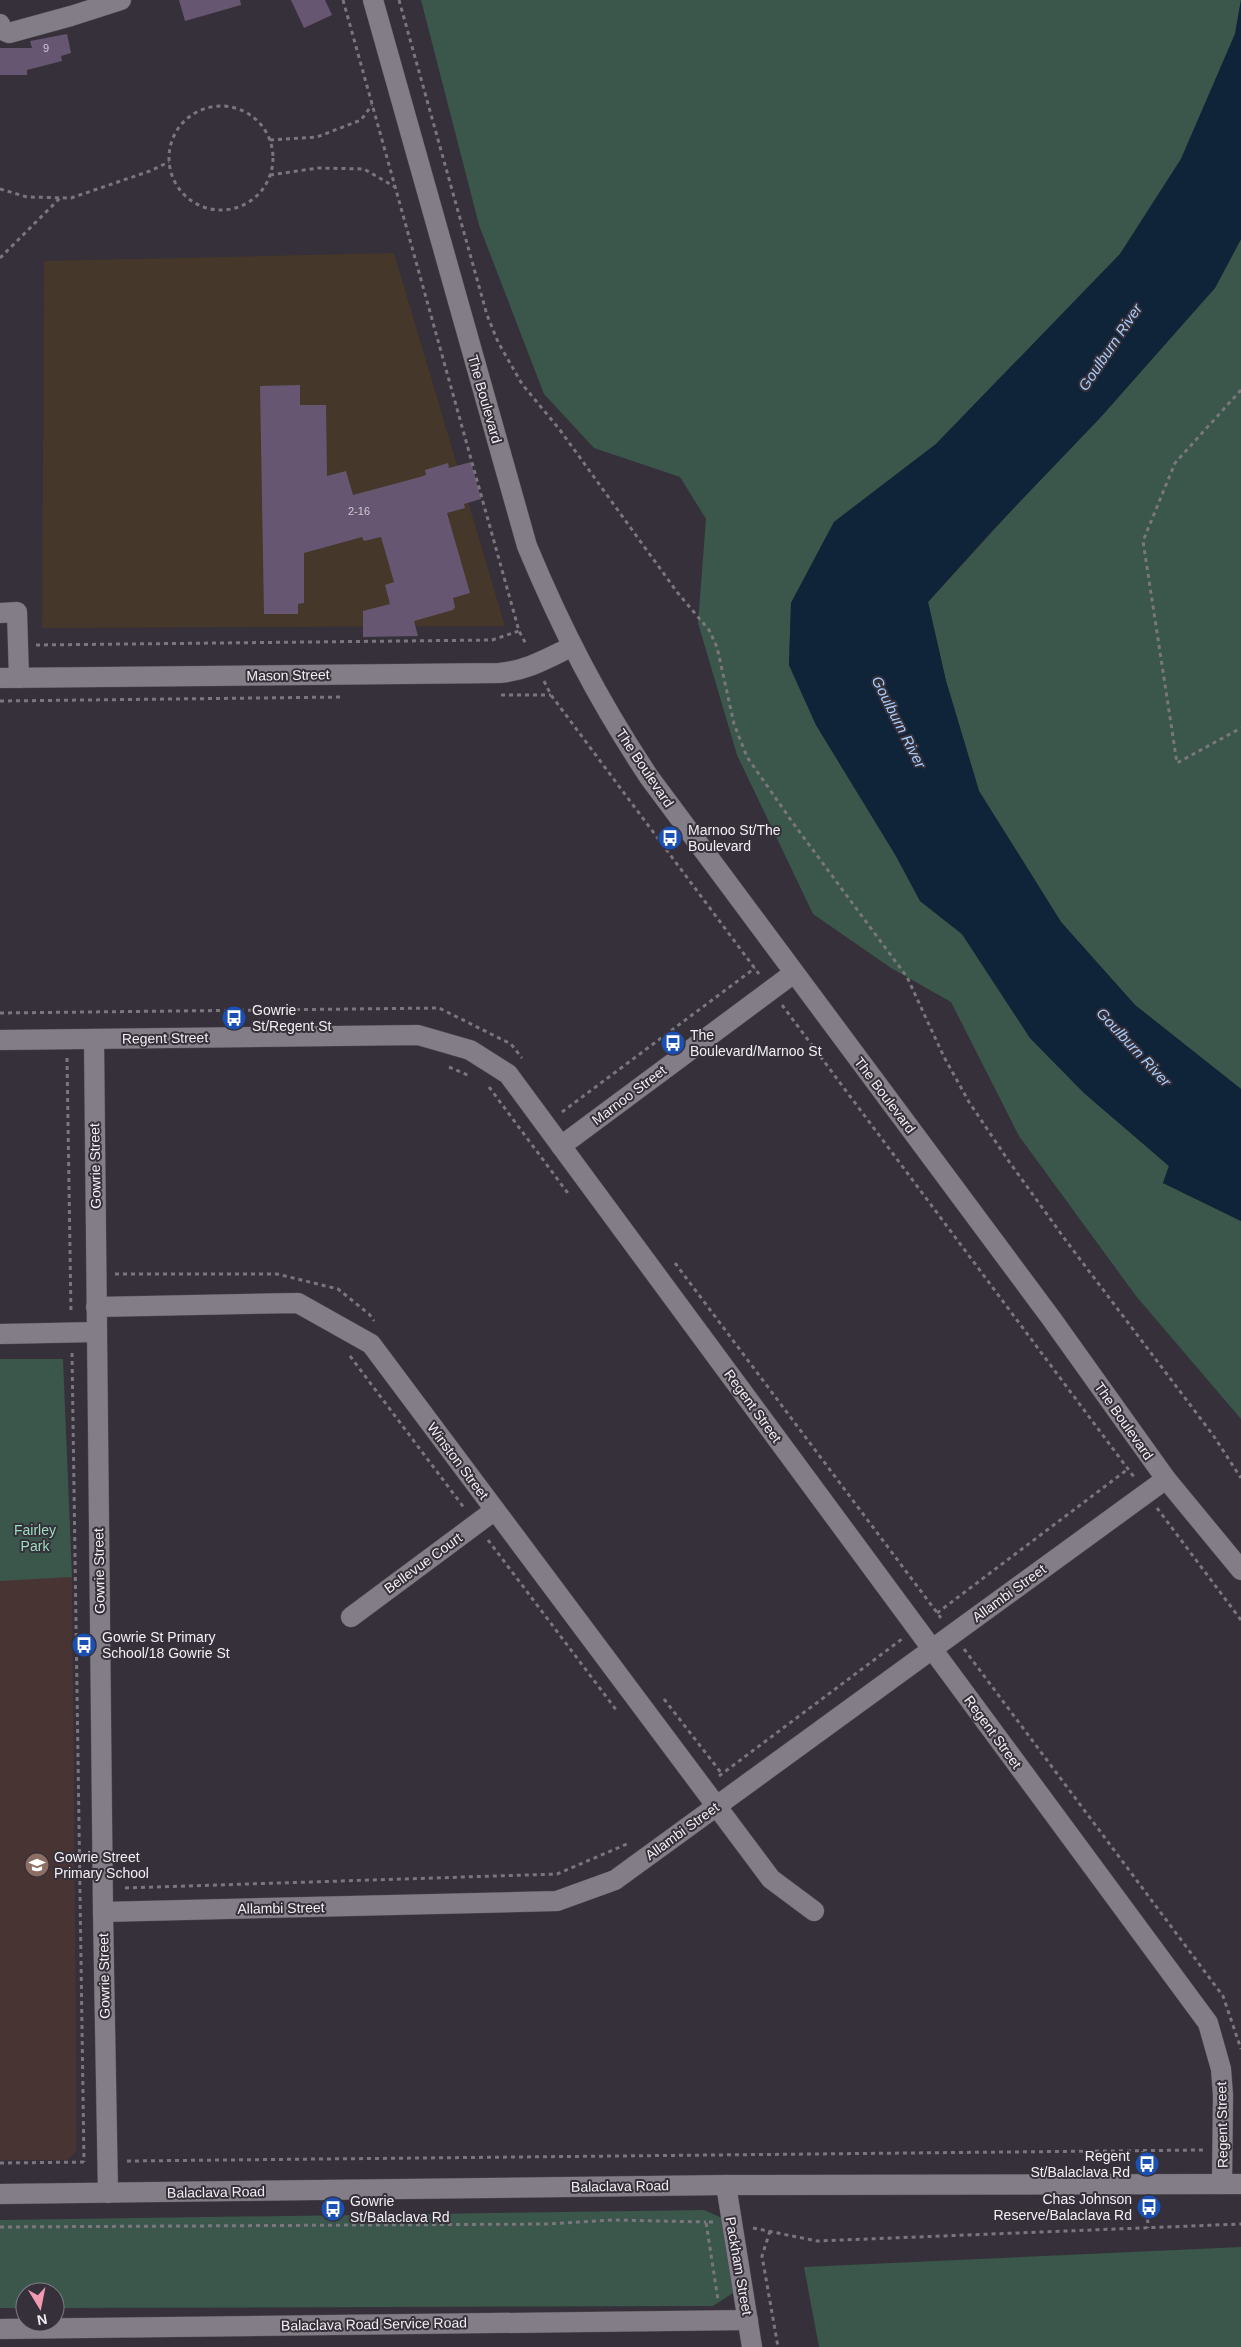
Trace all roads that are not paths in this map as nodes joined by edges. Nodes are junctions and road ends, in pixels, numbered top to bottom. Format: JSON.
{"nodes":[{"id":1,"x":121,"y":0,"type":"edge"},
{"id":2,"x":373,"y":0,"type":"edge"},
{"id":3,"x":0,"y":24,"type":"edge"},
{"id":4,"x":0,"y":613,"type":"edge"},
{"id":5,"x":571,"y":647,"type":"junction"},
{"id":6,"x":10,"y":678,"type":"edge"},
{"id":7,"x":794,"y":973,"type":"junction"},
{"id":8,"x":0,"y":1040,"type":"edge"},
{"id":9,"x":94,"y":1048,"type":"junction"},
{"id":10,"x":561,"y":1146,"type":"junction"},
{"id":11,"x":96,"y":1307,"type":"junction"},
{"id":12,"x":97,"y":1332,"type":"junction"},
{"id":13,"x":0,"y":1334,"type":"edge"},
{"id":14,"x":1166,"y":1479,"type":"junction"},
{"id":15,"x":495,"y":1510,"type":"junction"},
{"id":16,"x":1241,"y":1570,"type":"edge"},
{"id":17,"x":351,"y":1617,"type":"dead end"},
{"id":18,"x":931,"y":1658,"type":"junction"},
{"id":19,"x":717,"y":1806,"type":"junction"},
{"id":20,"x":814,"y":1911,"type":"dead end"},
{"id":21,"x":103,"y":1912,"type":"junction"},
{"id":22,"x":1232,"y":2184,"type":"edge"},
{"id":23,"x":726,"y":2185,"type":"junction"},
{"id":24,"x":108,"y":2193,"type":"junction"},
{"id":25,"x":0,"y":2194,"type":"edge"},
{"id":26,"x":748,"y":2320,"type":"junction"},
{"id":27,"x":0,"y":2328,"type":"edge"},
{"id":28,"x":752,"y":2347,"type":"edge"}],
"edges":[{"from":1,"to":3,"type":"street"},
{"from":2,"to":5,"type":"street","name":"The Boulevard"},
{"from":4,"to":6,"type":"street"},
{"from":5,"to":6,"type":"street","name":"Mason Street"},
{"from":5,"to":7,"type":"street","name":"The Boulevard"},
{"from":7,"to":10,"type":"street","name":"Marnoo Street"},
{"from":7,"to":14,"type":"street","name":"The Boulevard"},
{"from":8,"to":9,"type":"street","name":"Regent Street"},
{"from":9,"to":10,"type":"street","name":"Regent Street"},
{"from":9,"to":11,"type":"street","name":"Gowrie Street"},
{"from":10,"to":18,"type":"street","name":"Regent Street"},
{"from":11,"to":12,"type":"street","name":"Gowrie Street"},
{"from":11,"to":15,"type":"street","name":"Winston Street"},
{"from":12,"to":13,"type":"street"},
{"from":12,"to":21,"type":"street","name":"Gowrie Street"},
{"from":14,"to":16,"type":"street","name":"The Boulevard"},
{"from":14,"to":18,"type":"street","name":"Allambi Street"},
{"from":15,"to":17,"type":"street","name":"Bellevue Court"},
{"from":15,"to":19,"type":"street","name":"Winston Street"},
{"from":18,"to":19,"type":"street","name":"Allambi Street"},
{"from":18,"to":22,"type":"street","name":"Regent Street"},
{"from":19,"to":20,"type":"street","name":"Winston Street"},
{"from":19,"to":21,"type":"street","name":"Allambi Street"},
{"from":21,"to":24,"type":"street","name":"Gowrie Street"},
{"from":22,"to":23,"type":"street","name":"Balaclava Road"},
{"from":23,"to":24,"type":"street","name":"Balaclava Road"},
{"from":23,"to":26,"type":"street","name":"Packham Street"},
{"from":24,"to":25,"type":"street","name":"Balaclava Road"},
{"from":26,"to":27,"type":"street","name":"Balaclava Road Service Road"},
{"from":26,"to":28,"type":"street","name":"Packham Street"}]}
